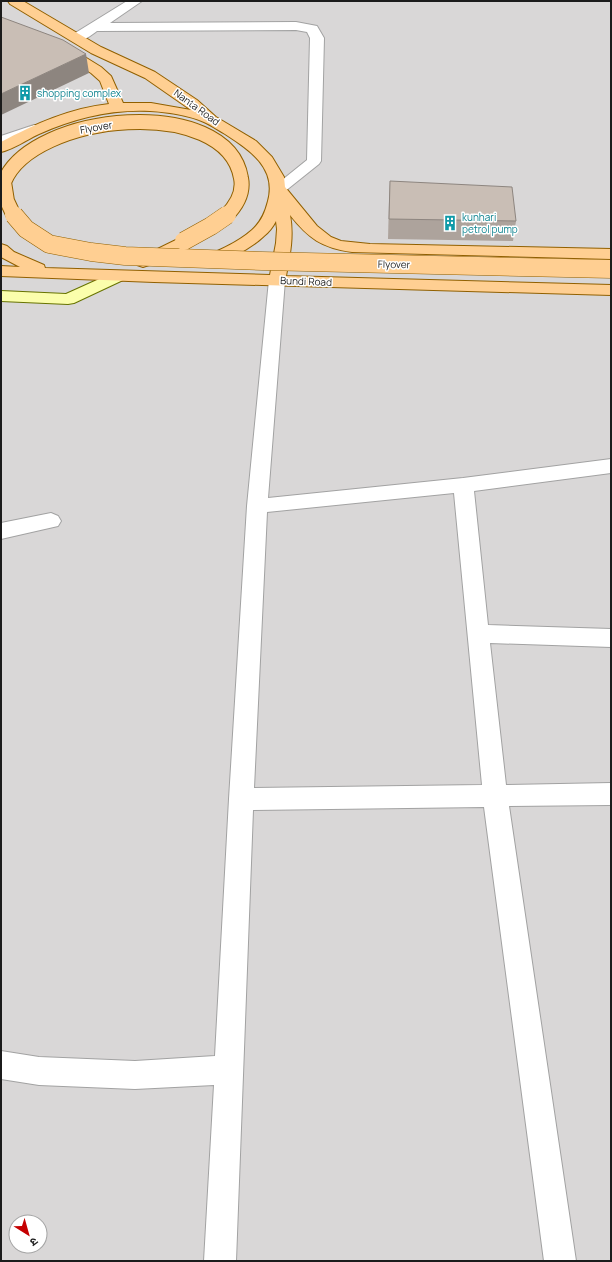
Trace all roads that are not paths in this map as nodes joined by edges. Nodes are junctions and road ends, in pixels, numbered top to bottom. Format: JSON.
{"nodes":[{"id":1,"x":14,"y":1,"type":"edge"},
{"id":2,"x":136,"y":1,"type":"edge"},
{"id":3,"x":95,"y":27,"type":"junction"},
{"id":4,"x":77,"y":38,"type":"junction"},
{"id":5,"x":48,"y":40,"type":"edge"},
{"id":6,"x":117,"y":106,"type":"junction"},
{"id":7,"x":211,"y":120,"type":"junction"},
{"id":8,"x":38,"y":128,"type":"junction"},
{"id":9,"x":1,"y":141,"type":"edge"},
{"id":10,"x":1,"y":148,"type":"edge"},
{"id":11,"x":279,"y":189,"type":"junction"},
{"id":12,"x":1,"y":249,"type":"edge"},
{"id":13,"x":611,"y":254,"type":"edge"},
{"id":14,"x":611,"y":269,"type":"edge"},
{"id":15,"x":1,"y":271,"type":"edge"},
{"id":16,"x":46,"y":273,"type":"junction"},
{"id":17,"x":117,"y":276,"type":"junction"},
{"id":18,"x":154,"y":277,"type":"junction"},
{"id":19,"x":277,"y":280,"type":"junction"},
{"id":20,"x":611,"y":290,"type":"edge"},
{"id":21,"x":1,"y":296,"type":"edge"},
{"id":22,"x":611,"y":466,"type":"edge"},
{"id":23,"x":463,"y":485,"type":"junction"},
{"id":24,"x":257,"y":506,"type":"junction"},
{"id":25,"x":51,"y":520,"type":"dead end"},
{"id":26,"x":1,"y":531,"type":"edge"},
{"id":27,"x":478,"y":634,"type":"junction"},
{"id":28,"x":611,"y":638,"type":"edge"},
{"id":29,"x":611,"y":794,"type":"edge"},
{"id":30,"x":496,"y":795,"type":"junction"},
{"id":31,"x":241,"y":799,"type":"junction"},
{"id":32,"x":1,"y":1065,"type":"edge"},
{"id":33,"x":230,"y":1070,"type":"junction"},
{"id":34,"x":220,"y":1261,"type":"edge"},
{"id":35,"x":560,"y":1261,"type":"edge"}],
"edges":[{"from":1,"to":4,"type":"main road","name":"Nanta Road"},
{"from":2,"to":3,"type":"street"},
{"from":3,"to":4,"type":"street"},
{"from":3,"to":11,"type":"street"},
{"from":4,"to":7,"type":"main road","name":"Nanta Road"},
{"from":5,"to":6,"type":"main road"},
{"from":6,"to":7,"type":"main road"},
{"from":6,"to":8,"type":"main road"},
{"from":7,"to":11,"type":"main road","name":"Nanta Road"},
{"from":8,"to":9,"type":"street"},
{"from":8,"to":10,"type":"main road"},
{"from":11,"to":13,"type":"main road"},
{"from":11,"to":18,"type":"main road"},
{"from":11,"to":19,"type":"main road","name":"Nanta Road"},
{"from":12,"to":16,"type":"main road"},
{"from":14,"to":17,"type":"main road","name":"Flyover","bridge":true},
{"from":15,"to":16,"type":"main road","name":"Bundi Road"},
{"from":16,"to":17,"type":"main road","name":"Bundi Road"},
{"from":17,"to":18,"type":"main road","name":"Bundi Road"},
{"from":17,"to":21,"type":"street"},
{"from":18,"to":19,"type":"main road","name":"Bundi Road"},
{"from":19,"to":20,"type":"main road","name":"Bundi Road"},
{"from":19,"to":24,"type":"street"},
{"from":22,"to":23,"type":"street"},
{"from":23,"to":24,"type":"street"},
{"from":23,"to":27,"type":"street"},
{"from":24,"to":31,"type":"street"},
{"from":25,"to":26,"type":"street"},
{"from":27,"to":28,"type":"street"},
{"from":27,"to":30,"type":"street"},
{"from":29,"to":30,"type":"street"},
{"from":30,"to":31,"type":"street"},
{"from":30,"to":35,"type":"street"},
{"from":31,"to":33,"type":"street"},
{"from":32,"to":33,"type":"street"},
{"from":33,"to":34,"type":"street"}]}
